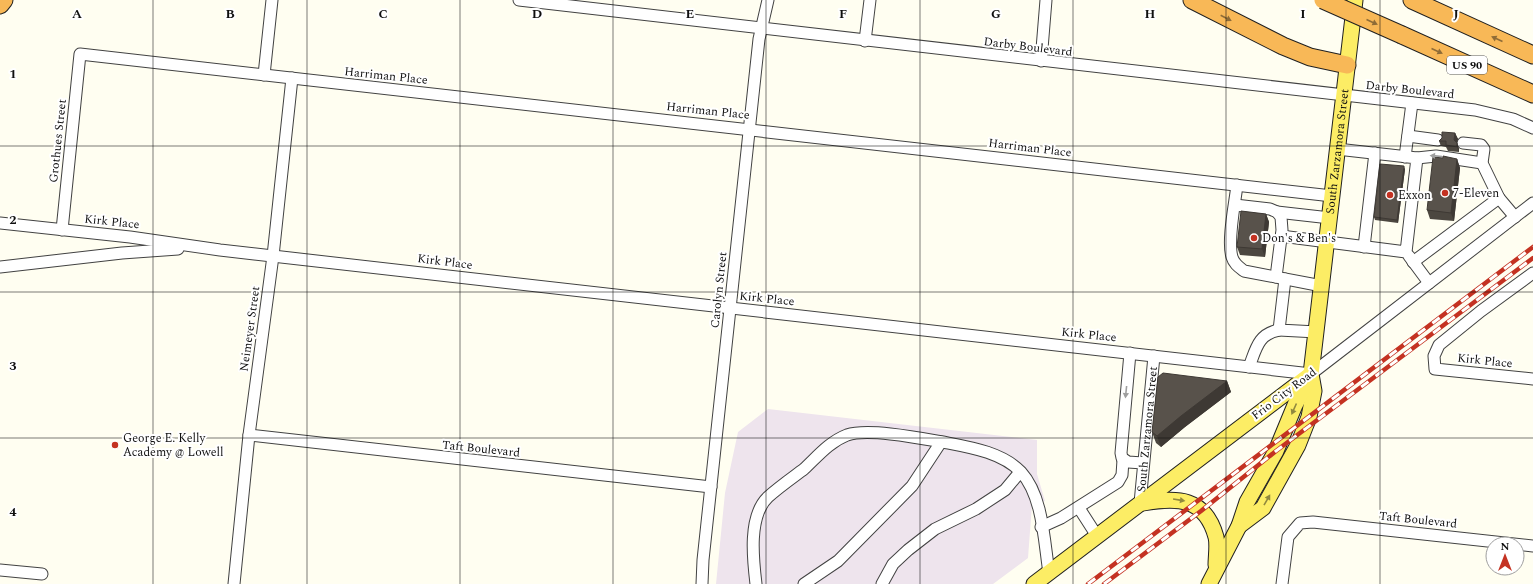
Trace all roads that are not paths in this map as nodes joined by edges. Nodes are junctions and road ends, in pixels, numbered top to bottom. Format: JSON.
{"nodes":[{"id":1,"x":4,"y":0,"type":"edge"},
{"id":2,"x":272,"y":0,"type":"edge"},
{"id":3,"x":519,"y":0,"type":"edge"},
{"id":4,"x":768,"y":0,"type":"edge"},
{"id":5,"x":870,"y":0,"type":"edge"},
{"id":6,"x":1046,"y":0,"type":"edge"},
{"id":7,"x":1192,"y":0,"type":"edge"},
{"id":8,"x":1323,"y":0,"type":"edge"},
{"id":9,"x":1355,"y":0,"type":"edge"},
{"id":10,"x":1412,"y":0,"type":"edge"},
{"id":11,"x":558,"y":2,"type":"edge"},
{"id":12,"x":0,"y":5,"type":"edge"},
{"id":13,"x":762,"y":27,"type":"junction"},
{"id":14,"x":865,"y":41,"type":"junction"},
{"id":15,"x":80,"y":54,"type":"joint"},
{"id":16,"x":1533,"y":55,"type":"edge"},
{"id":17,"x":1041,"y":61,"type":"junction"},
{"id":18,"x":1348,"y":65,"type":"junction"},
{"id":19,"x":264,"y":75,"type":"junction"},
{"id":20,"x":292,"y":78,"type":"junction"},
{"id":21,"x":1533,"y":94,"type":"edge"},
{"id":22,"x":1344,"y":95,"type":"junction"},
{"id":23,"x":1412,"y":103,"type":"junction"},
{"id":24,"x":1533,"y":128,"type":"edge"},
{"id":25,"x":749,"y":129,"type":"junction"},
{"id":26,"x":1408,"y":136,"type":"junction"},
{"id":27,"x":1438,"y":140,"type":"edge"},
{"id":28,"x":1463,"y":143,"type":"dead end"},
{"id":29,"x":1337,"y":149,"type":"junction"},
{"id":30,"x":1374,"y":153,"type":"junction"},
{"id":31,"x":1405,"y":157,"type":"junction"},
{"id":32,"x":1417,"y":158,"type":"junction"},
{"id":33,"x":1482,"y":163,"type":"junction"},
{"id":34,"x":1237,"y":185,"type":"junction"},
{"id":35,"x":1266,"y":189,"type":"junction"},
{"id":36,"x":1332,"y":196,"type":"junction"},
{"id":37,"x":1498,"y":198,"type":"junction"},
{"id":38,"x":1533,"y":203,"type":"edge"},
{"id":39,"x":1235,"y":205,"type":"junction"},
{"id":40,"x":1264,"y":208,"type":"junction"},
{"id":41,"x":1277,"y":212,"type":"junction"},
{"id":42,"x":1515,"y":217,"type":"junction"},
{"id":43,"x":1330,"y":218,"type":"junction"},
{"id":44,"x":0,"y":223,"type":"edge"},
{"id":45,"x":62,"y":230,"type":"junction"},
{"id":46,"x":1281,"y":236,"type":"junction"},
{"id":47,"x":1327,"y":242,"type":"junction"},
{"id":48,"x":1364,"y":247,"type":"junction"},
{"id":49,"x":220,"y":250,"type":"junction"},
{"id":50,"x":1406,"y":252,"type":"junction"},
{"id":51,"x":273,"y":256,"type":"junction"},
{"id":52,"x":1413,"y":262,"type":"junction"},
{"id":53,"x":0,"y":267,"type":"edge"},
{"id":54,"x":1533,"y":273,"type":"edge"},
{"id":55,"x":1280,"y":278,"type":"junction"},
{"id":56,"x":1429,"y":283,"type":"junction"},
{"id":57,"x":1322,"y":286,"type":"junction"},
{"id":58,"x":730,"y":308,"type":"junction"},
{"id":59,"x":1279,"y":330,"type":"junction"},
{"id":60,"x":1317,"y":332,"type":"junction"},
{"id":61,"x":1130,"y":353,"type":"junction"},
{"id":62,"x":1154,"y":356,"type":"junction"},
{"id":63,"x":1249,"y":367,"type":"junction"},
{"id":64,"x":1311,"y":374,"type":"junction"},
{"id":65,"x":1533,"y":379,"type":"edge"},
{"id":66,"x":249,"y":435,"type":"junction"},
{"id":67,"x":941,"y":442,"type":"junction"},
{"id":68,"x":1123,"y":460,"type":"junction"},
{"id":69,"x":1143,"y":463,"type":"junction"},
{"id":70,"x":1020,"y":472,"type":"junction"},
{"id":71,"x":711,"y":487,"type":"junction"},
{"id":72,"x":1140,"y":503,"type":"junction"},
{"id":73,"x":1079,"y":508,"type":"junction"},
{"id":74,"x":1041,"y":527,"type":"junction"},
{"id":75,"x":1097,"y":536,"type":"junction"},
{"id":76,"x":1533,"y":546,"type":"edge"},
{"id":77,"x":1216,"y":568,"type":"junction"},
{"id":78,"x":0,"y":570,"type":"edge"},
{"id":79,"x":1049,"y":573,"type":"junction"},
{"id":80,"x":42,"y":574,"type":"dead end"},
{"id":81,"x":234,"y":584,"type":"edge"},
{"id":82,"x":702,"y":584,"type":"edge"},
{"id":83,"x":756,"y":584,"type":"edge"},
{"id":84,"x":804,"y":584,"type":"edge"},
{"id":85,"x":882,"y":584,"type":"edge"},
{"id":86,"x":1034,"y":584,"type":"edge"},
{"id":87,"x":1209,"y":584,"type":"edge"},
{"id":88,"x":1282,"y":584,"type":"edge"}],
"edges":[{"from":1,"to":12,"type":"highway"},
{"from":2,"to":19,"type":"street"},
{"from":3,"to":11,"type":"street","name":"Darby Boulevard"},
{"from":4,"to":13,"type":"street","name":"Carolyn Street"},
{"from":5,"to":14,"type":"street"},
{"from":6,"to":17,"type":"street"},
{"from":7,"to":18,"type":"highway","one_way":true},
{"from":8,"to":21,"type":"highway","number":"US 90","one_way":true,"bridge":true},
{"from":9,"to":18,"type":"main road","name":"South Zarzamora Street"},
{"from":16,"to":10,"type":"highway","one_way":true},
{"from":11,"to":13,"type":"street","name":"Darby Boulevard"},
{"from":13,"to":14,"type":"street","name":"Darby Boulevard"},
{"from":13,"to":25,"type":"street","name":"Carolyn Street"},
{"from":14,"to":17,"type":"street","name":"Darby Boulevard"},
{"from":15,"to":19,"type":"street","name":"Harriman Place"},
{"from":15,"to":45,"type":"street","name":"Grothues Street"},
{"from":17,"to":22,"type":"street","name":"Darby Boulevard"},
{"from":18,"to":22,"type":"main road","name":"South Zarzamora Street"},
{"from":19,"to":20,"type":"street","name":"Harriman Place"},
{"from":20,"to":25,"type":"street","name":"Harriman Place"},
{"from":20,"to":51,"type":"street","name":"Neimeyer Street"},
{"from":22,"to":23,"type":"street","name":"Darby Boulevard"},
{"from":22,"to":29,"type":"main road","name":"South Zarzamora Street"},
{"from":23,"to":24,"type":"street","name":"Darby Boulevard"},
{"from":23,"to":26,"type":"street"},
{"from":25,"to":34,"type":"street","name":"Harriman Place"},
{"from":25,"to":58,"type":"street","name":"Carolyn Street"},
{"from":26,"to":27,"type":"street"},
{"from":26,"to":31,"type":"street"},
{"from":28,"to":33,"type":"street"},
{"from":29,"to":30,"type":"street"},
{"from":29,"to":36,"type":"main road","name":"South Zarzamora Street"},
{"from":30,"to":31,"type":"street"},
{"from":30,"to":48,"type":"street"},
{"from":31,"to":32,"type":"street"},
{"from":33,"to":32,"type":"street","one_way":true},
{"from":32,"to":50,"type":"street"},
{"from":33,"to":37,"type":"street"},
{"from":34,"to":35,"type":"street","name":"Harriman Place"},
{"from":34,"to":39,"type":"street"},
{"from":35,"to":36,"type":"street","name":"Harriman Place"},
{"from":35,"to":40,"type":"street"},
{"from":36,"to":43,"type":"main road","name":"South Zarzamora Street"},
{"from":37,"to":42,"type":"street"},
{"from":37,"to":52,"type":"street"},
{"from":38,"to":42,"type":"street","name":"Frio City Road"},
{"from":39,"to":40,"type":"street"},
{"from":39,"to":55,"type":"street"},
{"from":40,"to":41,"type":"street"},
{"from":41,"to":43,"type":"street"},
{"from":41,"to":46,"type":"street"},
{"from":42,"to":56,"type":"street","name":"Frio City Road"},
{"from":43,"to":47,"type":"main road","name":"South Zarzamora Street"},
{"from":44,"to":45,"type":"street","name":"Kirk Place"},
{"from":45,"to":49,"type":"street","name":"Kirk Place"},
{"from":46,"to":47,"type":"street"},
{"from":46,"to":55,"type":"street"},
{"from":47,"to":48,"type":"street"},
{"from":47,"to":57,"type":"main road","name":"South Zarzamora Street"},
{"from":48,"to":50,"type":"street"},
{"from":49,"to":51,"type":"street","name":"Kirk Place"},
{"from":49,"to":53,"type":"street","name":"Kirk Place"},
{"from":50,"to":52,"type":"street"},
{"from":51,"to":58,"type":"street","name":"Kirk Place"},
{"from":51,"to":66,"type":"street","name":"Neimeyer Street"},
{"from":52,"to":56,"type":"street"},
{"from":54,"to":65,"type":"street","name":"Kirk Place"},
{"from":55,"to":57,"type":"street"},
{"from":55,"to":59,"type":"street"},
{"from":56,"to":64,"type":"street","name":"Frio City Road"},
{"from":57,"to":60,"type":"main road","name":"South Zarzamora Street"},
{"from":58,"to":61,"type":"street","name":"Kirk Place"},
{"from":58,"to":71,"type":"street","name":"Carolyn Street"},
{"from":59,"to":60,"type":"street"},
{"from":59,"to":63,"type":"street"},
{"from":60,"to":64,"type":"main road","name":"South Zarzamora Street"},
{"from":61,"to":62,"type":"street","name":"Kirk Place"},
{"from":61,"to":68,"type":"street","one_way":true},
{"from":62,"to":63,"type":"street","name":"Kirk Place"},
{"from":62,"to":69,"type":"street","name":"South Zarzamora Street"},
{"from":63,"to":64,"type":"street","name":"Kirk Place"},
{"from":64,"to":72,"type":"main road","name":"Frio City Road"},
{"from":64,"to":77,"type":"main road","name":"South Zarzamora Street"},
{"from":66,"to":71,"type":"street","name":"Taft Boulevard"},
{"from":66,"to":81,"type":"street","name":"Neimeyer Street"},
{"from":67,"to":70,"type":"street"},
{"from":67,"to":83,"type":"street"},
{"from":67,"to":84,"type":"street"},
{"from":68,"to":69,"type":"street"},
{"from":68,"to":73,"type":"street"},
{"from":69,"to":72,"type":"street","name":"South Zarzamora Street"},
{"from":70,"to":74,"type":"street"},
{"from":70,"to":85,"type":"street"},
{"from":71,"to":82,"type":"street","name":"Carolyn Street"},
{"from":72,"to":75,"type":"main road","name":"Frio City Road"},
{"from":72,"to":77,"type":"main road","one_way":true},
{"from":73,"to":74,"type":"street"},
{"from":73,"to":75,"type":"street"},
{"from":74,"to":79,"type":"street"},
{"from":75,"to":79,"type":"main road","name":"Frio City Road"},
{"from":76,"to":88,"type":"street","name":"Taft Boulevard"},
{"from":77,"to":87,"type":"main road","name":"South Zarzamora Street"},
{"from":78,"to":80,"type":"street"},
{"from":79,"to":86,"type":"main road","name":"Frio City Road"}]}
